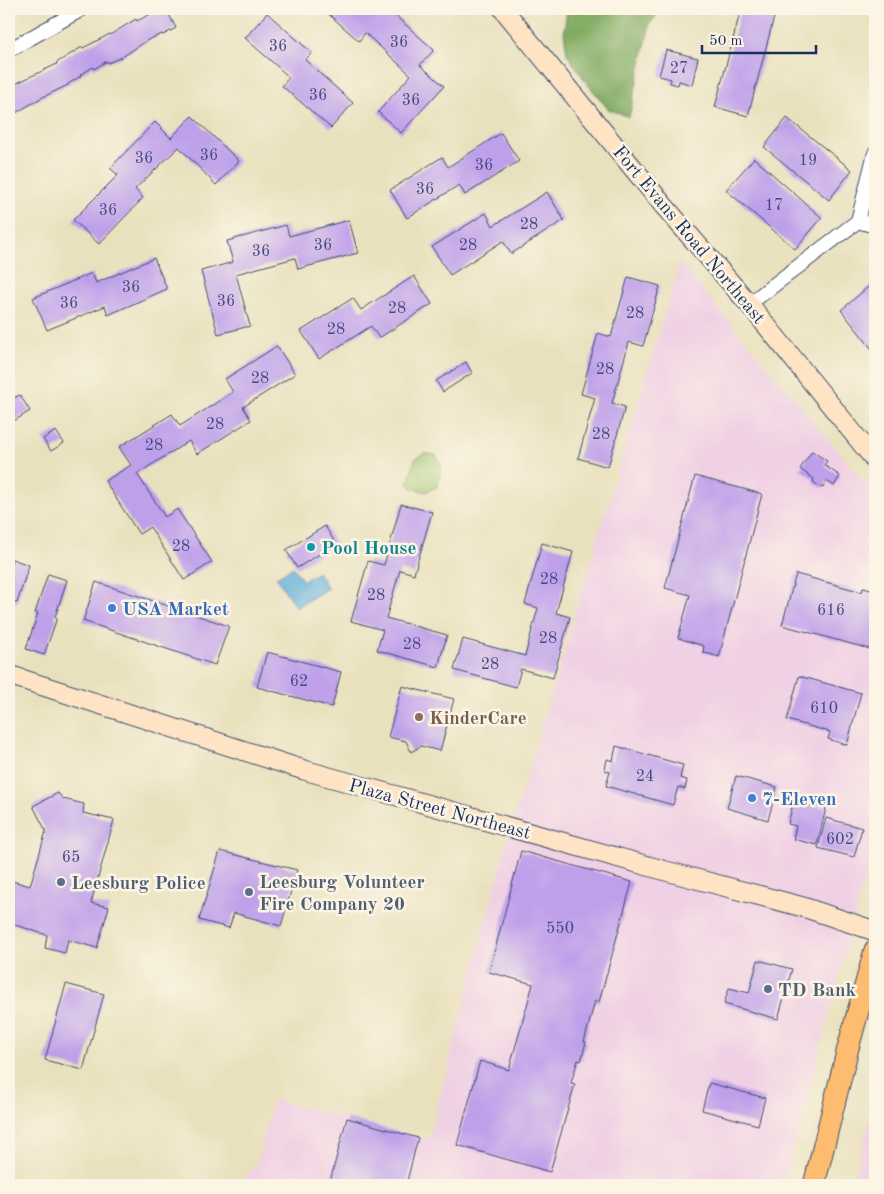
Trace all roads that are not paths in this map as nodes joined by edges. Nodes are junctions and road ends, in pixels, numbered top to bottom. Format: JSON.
{"nodes":[{"id":1,"x":82,"y":9,"type":"edge"},
{"id":2,"x":503,"y":9,"type":"edge"},
{"id":3,"x":9,"y":50,"type":"edge"},
{"id":4,"x":875,"y":153,"type":"edge"},
{"id":5,"x":858,"y":221,"type":"junction"},
{"id":6,"x":875,"y":226,"type":"edge"},
{"id":7,"x":750,"y":304,"type":"junction"},
{"id":8,"x":875,"y":460,"type":"edge"},
{"id":9,"x":9,"y":675,"type":"edge"},
{"id":10,"x":875,"y":931,"type":"edge"},
{"id":11,"x":875,"y":950,"type":"edge"},
{"id":12,"x":814,"y":1185,"type":"edge"}],
"edges":[{"from":1,"to":3,"type":"street"},
{"from":2,"to":7,"type":"main road","name":"Fort Evans Road Northeast"},
{"from":4,"to":5,"type":"street"},
{"from":5,"to":6,"type":"street"},
{"from":5,"to":7,"type":"street"},
{"from":7,"to":8,"type":"main road","name":"Fort Evans Road Northeast"},
{"from":9,"to":10,"type":"main road","name":"Plaza Street Northeast"},
{"from":11,"to":12,"type":"main road"}]}
